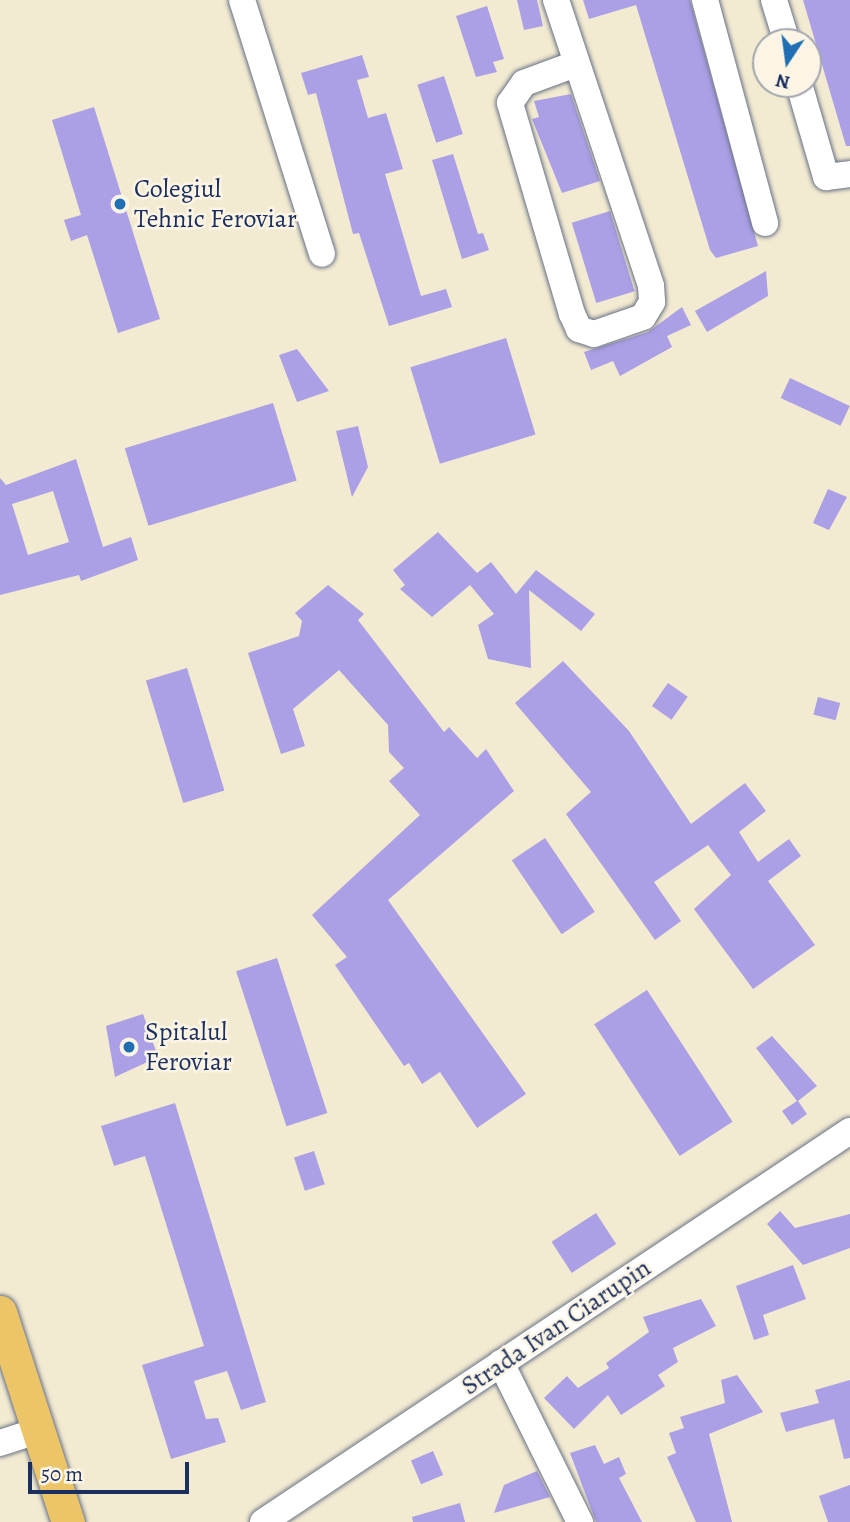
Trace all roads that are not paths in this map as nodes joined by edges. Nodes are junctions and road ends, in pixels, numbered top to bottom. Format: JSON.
{"nodes":[{"id":1,"x":242,"y":0,"type":"edge"},
{"id":2,"x":556,"y":0,"type":"edge"},
{"id":3,"x":705,"y":0,"type":"edge"},
{"id":4,"x":774,"y":0,"type":"edge"},
{"id":5,"x":782,"y":28,"type":"edge"},
{"id":6,"x":573,"y":65,"type":"junction"},
{"id":7,"x":803,"y":98,"type":"edge"},
{"id":8,"x":850,"y":174,"type":"edge"},
{"id":9,"x":765,"y":223,"type":"dead end"},
{"id":10,"x":322,"y":254,"type":"dead end"},
{"id":11,"x":850,"y":1131,"type":"edge"},
{"id":12,"x":0,"y":1312,"type":"edge"},
{"id":13,"x":501,"y":1363,"type":"junction"},
{"id":14,"x":38,"y":1431,"type":"junction"},
{"id":15,"x":0,"y":1443,"type":"edge"},
{"id":16,"x":68,"y":1522,"type":"edge"},
{"id":17,"x":263,"y":1522,"type":"edge"},
{"id":18,"x":580,"y":1522,"type":"edge"}],
"edges":[{"from":1,"to":10,"type":"street"},
{"from":2,"to":6,"type":"street"},
{"from":3,"to":9,"type":"street"},
{"from":4,"to":5,"type":"street"},
{"from":6,"to":6,"type":"street"},
{"from":7,"to":8,"type":"street"},
{"from":11,"to":13,"type":"street","name":"Strada Ivan Ciarupin"},
{"from":12,"to":14,"type":"main road"},
{"from":13,"to":17,"type":"street","name":"Strada Ivan Ciarupin"},
{"from":13,"to":18,"type":"street"},
{"from":14,"to":15,"type":"street"},
{"from":14,"to":16,"type":"main road"}]}
